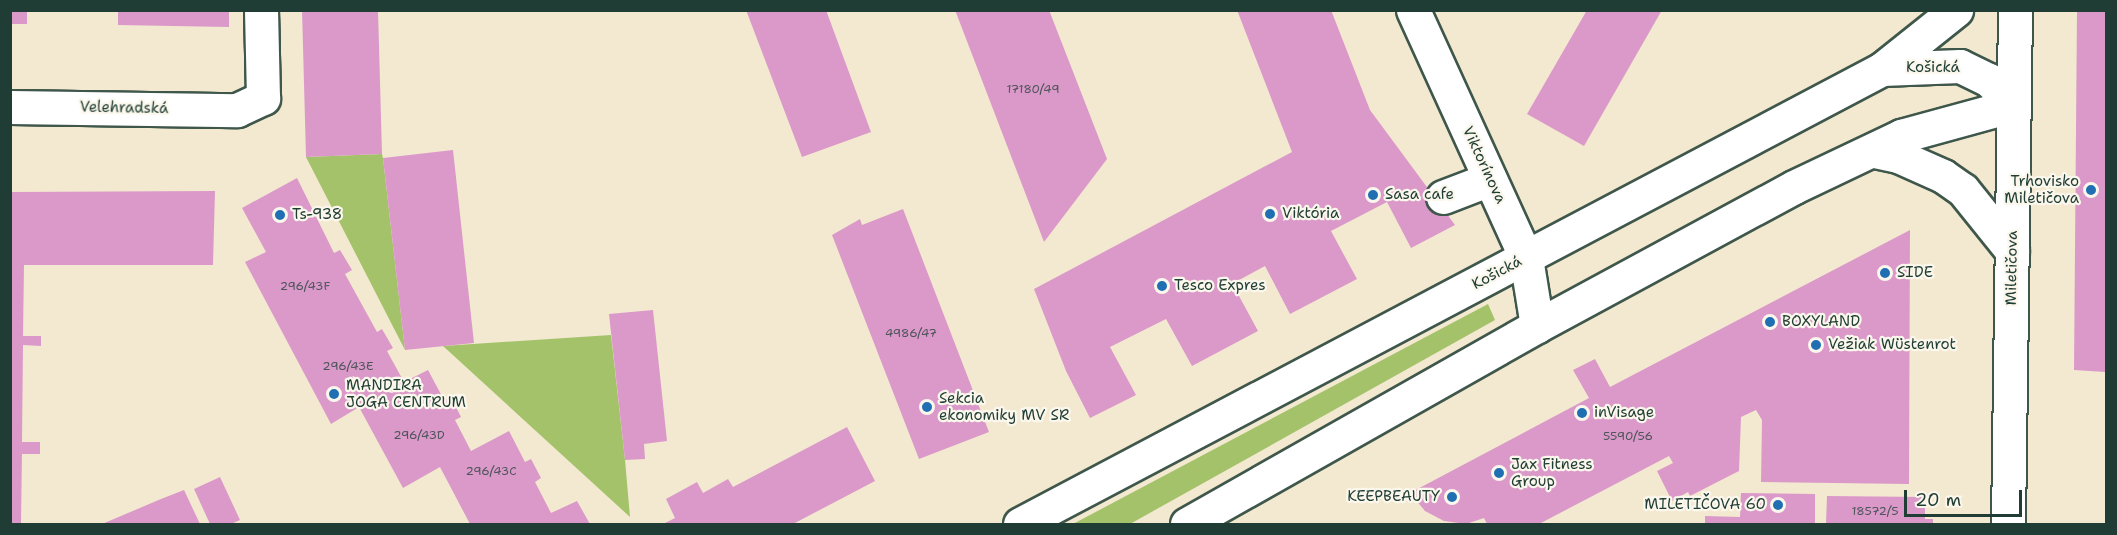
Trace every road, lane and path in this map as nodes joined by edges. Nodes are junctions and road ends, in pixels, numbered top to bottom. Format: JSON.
{"nodes":[{"id":1,"x":261,"y":10,"type":"edge"},
{"id":2,"x":1413,"y":10,"type":"edge"},
{"id":3,"x":1956,"y":10,"type":"edge"},
{"id":4,"x":2015,"y":10,"type":"edge"},
{"id":5,"x":1882,"y":69,"type":"junction"},
{"id":6,"x":2014,"y":105,"type":"junction"},
{"id":7,"x":10,"y":107,"type":"edge"},
{"id":8,"x":1875,"y":151,"type":"junction"},
{"id":9,"x":1490,"y":178,"type":"junction"},
{"id":10,"x":1443,"y":197,"type":"dead end"},
{"id":11,"x":2012,"y":251,"type":"junction"},
{"id":12,"x":1526,"y":258,"type":"junction"},
{"id":13,"x":1537,"y":326,"type":"junction"},
{"id":14,"x":1020,"y":525,"type":"edge"},
{"id":15,"x":1187,"y":525,"type":"edge"},
{"id":16,"x":2008,"y":525,"type":"edge"}],
"edges":[{"from":1,"to":7,"type":"street","name":"Velehradská"},
{"from":2,"to":9,"type":"street","name":"Viktorínova"},
{"from":3,"to":5,"type":"street"},
{"from":4,"to":6,"type":"street","name":"Miletičova"},
{"from":5,"to":6,"type":"street","name":"Košická"},
{"from":5,"to":12,"type":"street","name":"Košická"},
{"from":6,"to":8,"type":"street"},
{"from":6,"to":11,"type":"street","name":"Miletičova"},
{"from":8,"to":11,"type":"street"},
{"from":8,"to":13,"type":"street"},
{"from":9,"to":10,"type":"street"},
{"from":9,"to":12,"type":"street","name":"Viktorínova"},
{"from":11,"to":16,"type":"street","name":"Miletičova"},
{"from":12,"to":13,"type":"street","name":"Viktorínova"},
{"from":12,"to":14,"type":"street","name":"Košická"},
{"from":13,"to":15,"type":"street"}]}
